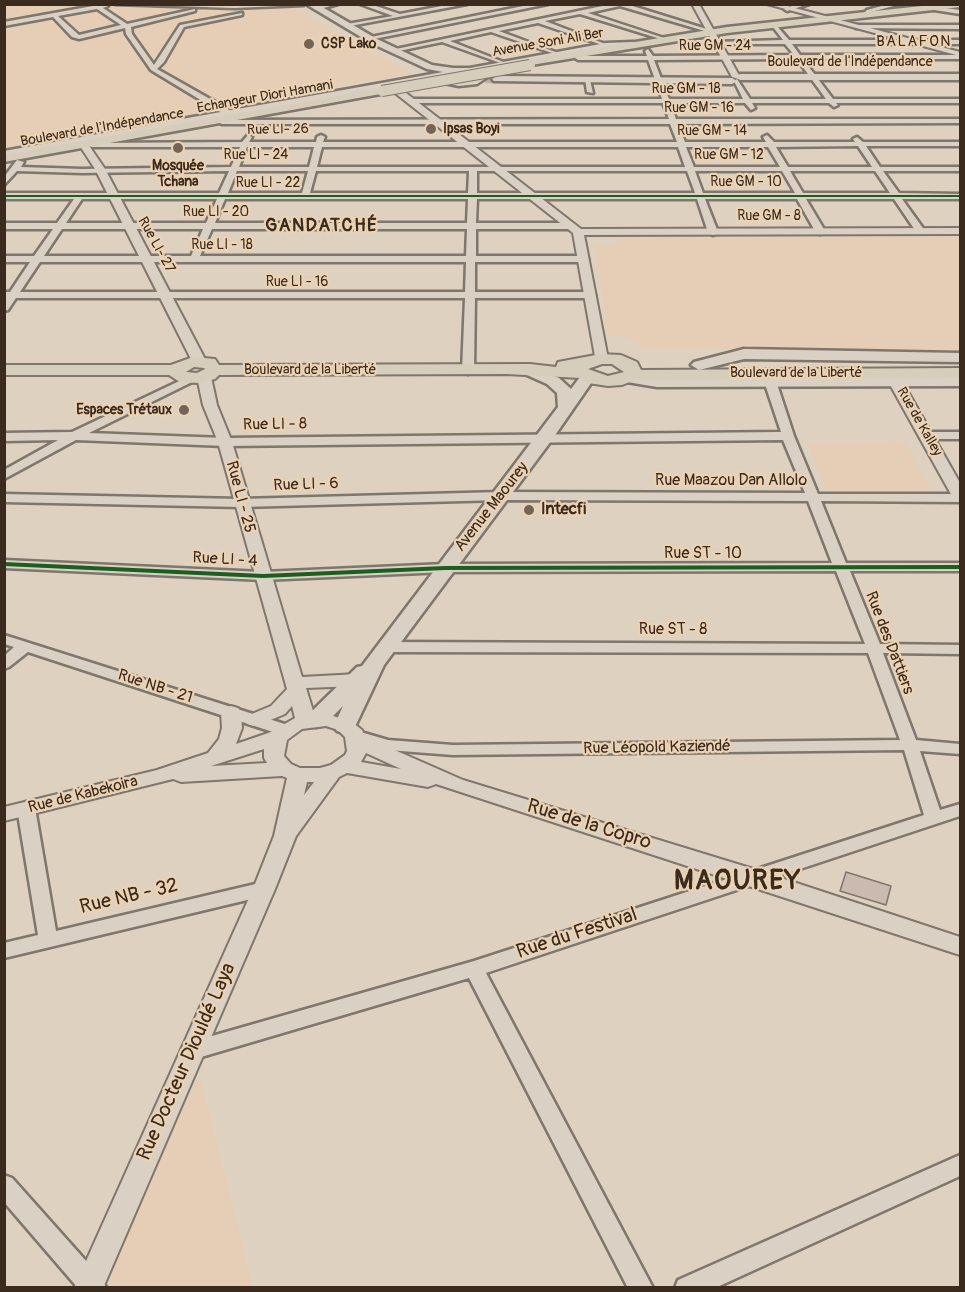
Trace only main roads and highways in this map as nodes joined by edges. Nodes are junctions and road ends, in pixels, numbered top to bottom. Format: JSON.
{"nodes":[{"id":1,"x":306,"y":5,"type":"edge"},
{"id":2,"x":960,"y":6,"type":"edge"},
{"id":3,"x":933,"y":9,"type":"junction"},
{"id":4,"x":830,"y":20,"type":"junction"},
{"id":5,"x":712,"y":35,"type":"junction"},
{"id":6,"x":369,"y":40,"type":"junction"},
{"id":7,"x":638,"y":46,"type":"junction"},
{"id":8,"x":527,"y":64,"type":"joint"},
{"id":9,"x":468,"y":71,"type":"junction"},
{"id":10,"x":430,"y":74,"type":"junction"},
{"id":11,"x":516,"y":74,"type":"junction"},
{"id":12,"x":453,"y":77,"type":"junction"},
{"id":13,"x":482,"y":78,"type":"junction"},
{"id":14,"x":498,"y":78,"type":"tunnel mouth"},
{"id":15,"x":572,"y":79,"type":"junction"},
{"id":16,"x":658,"y":79,"type":"junction"},
{"id":17,"x":960,"y":79,"type":"edge"},
{"id":18,"x":380,"y":90,"type":"junction"},
{"id":19,"x":226,"y":118,"type":"junction"},
{"id":20,"x":255,"y":119,"type":"junction"},
{"id":21,"x":202,"y":123,"type":"junction"},
{"id":22,"x":170,"y":125,"type":"junction"},
{"id":23,"x":115,"y":138,"type":"junction"},
{"id":24,"x":4,"y":157,"type":"edge"},
{"id":25,"x":960,"y":358,"type":"edge"},
{"id":26,"x":960,"y":366,"type":"edge"},
{"id":27,"x":4,"y":370,"type":"edge"},
{"id":28,"x":513,"y":371,"type":"junction"},
{"id":29,"x":532,"y":372,"type":"junction"},
{"id":30,"x":607,"y":372,"type":"junction"},
{"id":31,"x":700,"y":373,"type":"junction"},
{"id":32,"x":960,"y":373,"type":"edge"},
{"id":33,"x":960,"y":381,"type":"edge"},
{"id":34,"x":566,"y":407,"type":"junction"},
{"id":35,"x":380,"y":655,"type":"junction"},
{"id":36,"x":311,"y":721,"type":"road end"},
{"id":37,"x":352,"y":734,"type":"road end"}],
"edges":[{"from":1,"to":6,"type":"main road"},
{"from":1,"to":6,"type":"main road"},
{"from":2,"to":3,"type":"main road","name":"Avenue Soni Ali Ber"},
{"from":3,"to":4,"type":"main road","name":"Avenue Soni Ali Ber"},
{"from":3,"to":4,"type":"main road","name":"Avenue Soni Ali Ber"},
{"from":4,"to":5,"type":"main road","name":"Avenue Soni Ali Ber"},
{"from":4,"to":5,"type":"main road","name":"Avenue Soni Ali Ber"},
{"from":5,"to":7,"type":"main road","name":"Avenue Soni Ali Ber"},
{"from":5,"to":7,"type":"main road","name":"Avenue Soni Ali Ber"},
{"from":6,"to":10,"type":"main road"},
{"from":6,"to":12,"type":"main road"},
{"from":7,"to":8,"type":"main road","name":"Avenue Soni Ali Ber"},
{"from":7,"to":9,"type":"main road","name":"Avenue Soni Ali Ber"},
{"from":7,"to":11,"type":"main road","name":"Avenue Soni Ali Ber"},
{"from":8,"to":18,"type":"main road","name":"Echangeur Diori Hamani","bridge":true},
{"from":9,"to":12,"type":"main road"},
{"from":9,"to":13,"type":"main road"},
{"from":10,"to":12,"type":"main road"},
{"from":10,"to":19,"type":"main road","name":"Boulevard de l'Indépendance"},
{"from":11,"to":13,"type":"main road","name":"Boulevard de l'Indépendance"},
{"from":11,"to":15,"type":"main road","name":"Boulevard de l'Indépendance"},
{"from":12,"to":13,"type":"main road"},
{"from":12,"to":20,"type":"main road","name":"Boulevard de l'Indépendance"},
{"from":13,"to":15,"type":"main road","name":"Boulevard de l'Indépendance"},
{"from":14,"to":15,"type":"main road","name":"Boulevard de l'Indépendance"},
{"from":15,"to":16,"type":"main road","name":"Boulevard de l'Indépendance"},
{"from":15,"to":16,"type":"main road","name":"Boulevard de l'Indépendance"},
{"from":16,"to":17,"type":"main road","name":"Boulevard de l'Indépendance"},
{"from":18,"to":21,"type":"main road","name":"Echangeur Diori Hamani"},
{"from":18,"to":23,"type":"main road","name":"Echangeur Diori Hamani"},
{"from":19,"to":20,"type":"main road","name":"Boulevard de l'Indépendance"},
{"from":19,"to":22,"type":"main road","name":"Boulevard de l'Indépendance"},
{"from":19,"to":24,"type":"main road","name":"Boulevard de l'Indépendance"},
{"from":20,"to":21,"type":"main road"},
{"from":21,"to":23,"type":"main road","name":"Echangeur Diori Hamani"},
{"from":22,"to":23,"type":"main road"},
{"from":22,"to":24,"type":"main road","name":"Boulevard de l'Indépendance"},
{"from":23,"to":24,"type":"main road","name":"Echangeur Diori Hamani"},
{"from":25,"to":31,"type":"main road","name":"Boulevard de la Liberté"},
{"from":26,"to":31,"type":"highway","name":"Boulevard de la Liberté"},
{"from":27,"to":28,"type":"highway","name":"Boulevard de la Liberté"},
{"from":28,"to":29,"type":"highway","name":"Boulevard de la Liberté"},
{"from":28,"to":30,"type":"highway","name":"Boulevard de la Liberté"},
{"from":29,"to":30,"type":"highway","name":"Boulevard de la Liberté"},
{"from":29,"to":34,"type":"main road"},
{"from":30,"to":31,"type":"highway","name":"Boulevard de la Liberté"},
{"from":30,"to":32,"type":"highway","name":"Boulevard de la Liberté"},
{"from":30,"to":34,"type":"main road","name":"Avenue Maourey"},
{"from":31,"to":33,"type":"main road","name":"Boulevard de la Liberté"},
{"from":34,"to":35,"type":"main road","name":"Avenue Maourey"},
{"from":35,"to":36,"type":"main road","name":"Avenue Maourey"},
{"from":35,"to":37,"type":"main road","name":"Avenue Maourey"}]}
